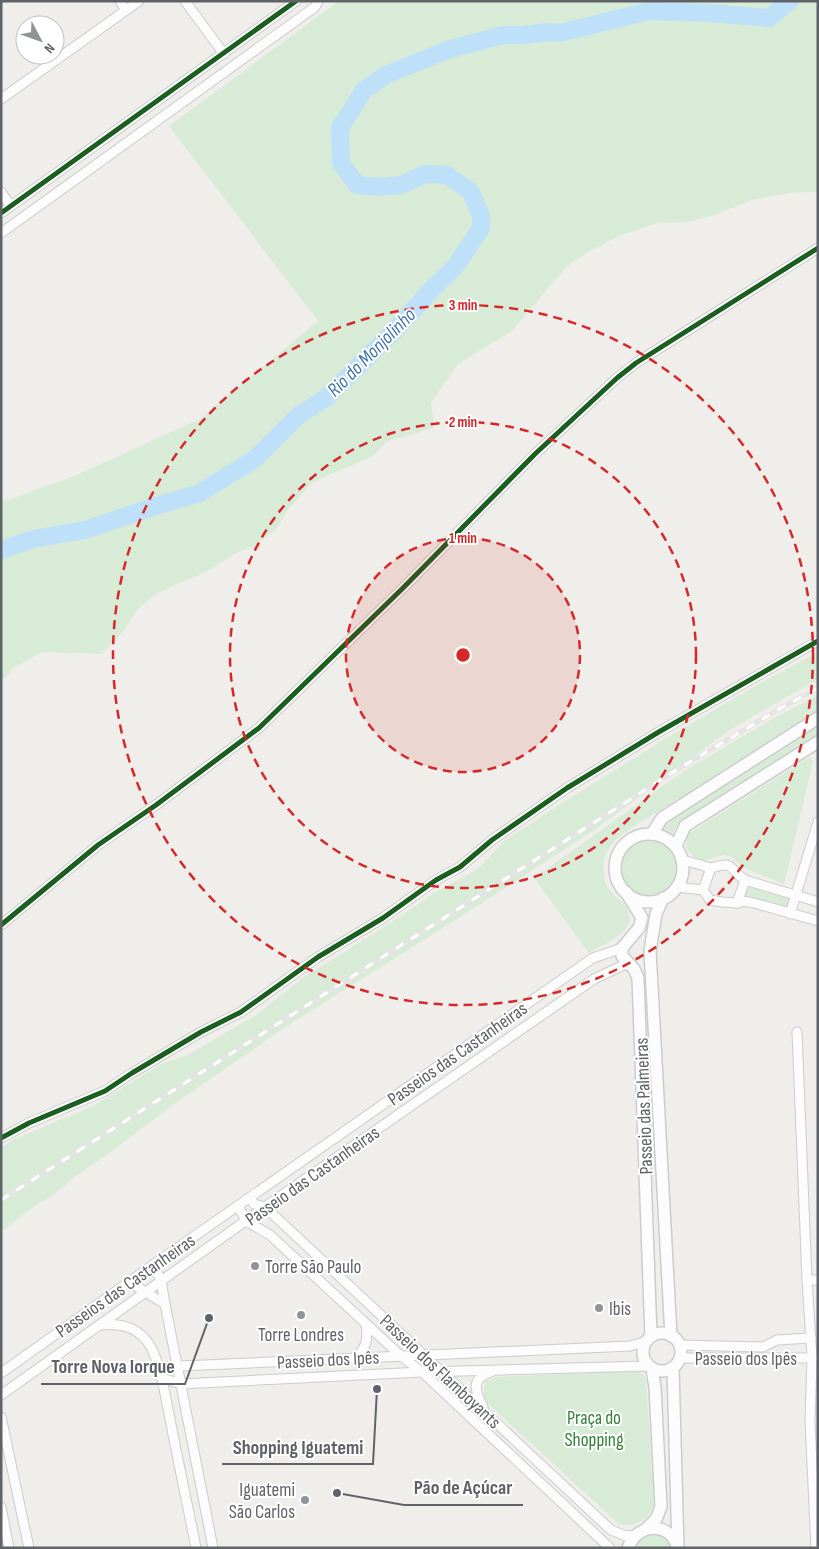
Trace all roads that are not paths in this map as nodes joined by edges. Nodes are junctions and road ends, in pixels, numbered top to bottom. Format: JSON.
{"nodes":[{"id":1,"x":120,"y":1,"type":"edge"},
{"id":2,"x":139,"y":1,"type":"edge"},
{"id":3,"x":186,"y":1,"type":"edge"},
{"id":4,"x":296,"y":1,"type":"edge"},
{"id":5,"x":318,"y":1,"type":"edge"},
{"id":6,"x":126,"y":10,"type":"junction"},
{"id":7,"x":224,"y":54,"type":"junction"},
{"id":8,"x":1,"y":99,"type":"edge"},
{"id":9,"x":72,"y":162,"type":"junction"},
{"id":10,"x":82,"y":176,"type":"junction"},
{"id":11,"x":1,"y":192,"type":"edge"},
{"id":12,"x":11,"y":206,"type":"junction"},
{"id":13,"x":1,"y":213,"type":"edge"},
{"id":14,"x":1,"y":233,"type":"edge"},
{"id":15,"x":818,"y":248,"type":"edge"},
{"id":16,"x":818,"y":641,"type":"edge"},
{"id":17,"x":818,"y":718,"type":"edge"},
{"id":18,"x":818,"y":742,"type":"edge"},
{"id":19,"x":818,"y":822,"type":"edge"},
{"id":20,"x":652,"y":834,"type":"junction"},
{"id":21,"x":676,"y":846,"type":"junction"},
{"id":22,"x":682,"y":860,"type":"junction"},
{"id":23,"x":711,"y":868,"type":"junction"},
{"id":24,"x":745,"y":880,"type":"junction"},
{"id":25,"x":677,"y":887,"type":"junction"},
{"id":26,"x":703,"y":890,"type":"junction"},
{"id":27,"x":626,"y":892,"type":"junction"},
{"id":28,"x":795,"y":896,"type":"junction"},
{"id":29,"x":663,"y":898,"type":"junction"},
{"id":30,"x":818,"y":902,"type":"edge"},
{"id":31,"x":736,"y":903,"type":"junction"},
{"id":32,"x":790,"y":914,"type":"junction"},
{"id":33,"x":818,"y":922,"type":"edge"},
{"id":34,"x":1,"y":925,"type":"edge"},
{"id":35,"x":622,"y":948,"type":"junction"},
{"id":36,"x":650,"y":950,"type":"junction"},
{"id":37,"x":587,"y":962,"type":"junction"},
{"id":38,"x":631,"y":966,"type":"junction"},
{"id":39,"x":594,"y":979,"type":"junction"},
{"id":40,"x":797,"y":1032,"type":"dead end"},
{"id":41,"x":1,"y":1138,"type":"edge"},
{"id":42,"x":264,"y":1188,"type":"junction"},
{"id":43,"x":250,"y":1198,"type":"junction"},
{"id":44,"x":269,"y":1205,"type":"junction"},
{"id":45,"x":238,"y":1206,"type":"junction"},
{"id":46,"x":246,"y":1221,"type":"junction"},
{"id":47,"x":283,"y":1223,"type":"junction"},
{"id":48,"x":270,"y":1235,"type":"junction"},
{"id":49,"x":153,"y":1265,"type":"junction"},
{"id":50,"x":161,"y":1280,"type":"junction"},
{"id":51,"x":807,"y":1280,"type":"junction"},
{"id":52,"x":818,"y":1280,"type":"edge"},
{"id":53,"x":129,"y":1282,"type":"junction"},
{"id":54,"x":145,"y":1292,"type":"junction"},
{"id":55,"x":113,"y":1294,"type":"junction"},
{"id":56,"x":165,"y":1304,"type":"junction"},
{"id":57,"x":123,"y":1308,"type":"junction"},
{"id":58,"x":388,"y":1322,"type":"junction"},
{"id":59,"x":366,"y":1324,"type":"junction"},
{"id":60,"x":98,"y":1325,"type":"junction"},
{"id":61,"x":671,"y":1336,"type":"junction"},
{"id":62,"x":381,"y":1338,"type":"junction"},
{"id":63,"x":811,"y":1338,"type":"junction"},
{"id":64,"x":649,"y":1339,"type":"junction"},
{"id":65,"x":679,"y":1345,"type":"junction"},
{"id":66,"x":763,"y":1347,"type":"junction"},
{"id":67,"x":468,"y":1353,"type":"junction"},
{"id":68,"x":424,"y":1355,"type":"junction"},
{"id":69,"x":401,"y":1356,"type":"junction"},
{"id":70,"x":379,"y":1357,"type":"junction"},
{"id":71,"x":356,"y":1358,"type":"junction"},
{"id":72,"x":680,"y":1358,"type":"junction"},
{"id":73,"x":764,"y":1358,"type":"junction"},
{"id":74,"x":812,"y":1358,"type":"junction"},
{"id":75,"x":344,"y":1359,"type":"junction"},
{"id":76,"x":233,"y":1364,"type":"junction"},
{"id":77,"x":177,"y":1366,"type":"junction"},
{"id":78,"x":158,"y":1367,"type":"junction"},
{"id":79,"x":650,"y":1367,"type":"junction"},
{"id":80,"x":673,"y":1368,"type":"junction"},
{"id":81,"x":496,"y":1370,"type":"junction"},
{"id":82,"x":470,"y":1371,"type":"junction"},
{"id":83,"x":422,"y":1372,"type":"junction"},
{"id":84,"x":442,"y":1372,"type":"junction"},
{"id":85,"x":1,"y":1373,"type":"edge"},
{"id":86,"x":382,"y":1374,"type":"junction"},
{"id":87,"x":340,"y":1376,"type":"junction"},
{"id":88,"x":162,"y":1378,"type":"junction"},
{"id":89,"x":234,"y":1382,"type":"junction"},
{"id":90,"x":181,"y":1384,"type":"junction"},
{"id":91,"x":457,"y":1386,"type":"junction"},
{"id":92,"x":1,"y":1395,"type":"edge"},
{"id":93,"x":447,"y":1396,"type":"junction"},
{"id":94,"x":487,"y":1414,"type":"junction"},
{"id":95,"x":1,"y":1417,"type":"edge"},
{"id":96,"x":814,"y":1422,"type":"edge"},
{"id":97,"x":1,"y":1507,"type":"edge"},
{"id":98,"x":646,"y":1529,"type":"junction"},
{"id":99,"x":636,"y":1535,"type":"junction"},
{"id":100,"x":10,"y":1548,"type":"edge"},
{"id":101,"x":29,"y":1548,"type":"edge"},
{"id":102,"x":196,"y":1548,"type":"edge"},
{"id":103,"x":214,"y":1548,"type":"edge"},
{"id":104,"x":610,"y":1548,"type":"edge"},
{"id":105,"x":628,"y":1548,"type":"edge"},
{"id":106,"x":677,"y":1548,"type":"edge"},
{"id":107,"x":816,"y":1548,"type":"edge"}],
"edges":[{"from":1,"to":6,"type":"street"},
{"from":2,"to":6,"type":"street"},
{"from":3,"to":7,"type":"street"},
{"from":4,"to":7,"type":"street"},
{"from":5,"to":10,"type":"street"},
{"from":6,"to":8,"type":"street"},
{"from":7,"to":9,"type":"street"},
{"from":9,"to":10,"type":"street"},
{"from":9,"to":12,"type":"street"},
{"from":10,"to":14,"type":"street"},
{"from":11,"to":12,"type":"street"},
{"from":12,"to":13,"type":"street"},
{"from":15,"to":34,"type":"street"},
{"from":16,"to":41,"type":"street"},
{"from":17,"to":20,"type":"street"},
{"from":18,"to":21,"type":"street"},
{"from":19,"to":28,"type":"street"},
{"from":20,"to":21,"type":"street"},
{"from":20,"to":27,"type":"street"},
{"from":21,"to":22,"type":"street"},
{"from":22,"to":23,"type":"street"},
{"from":22,"to":25,"type":"street"},
{"from":23,"to":24,"type":"street"},
{"from":23,"to":26,"type":"street"},
{"from":24,"to":28,"type":"street"},
{"from":24,"to":31,"type":"street"},
{"from":25,"to":26,"type":"street"},
{"from":25,"to":29,"type":"street"},
{"from":26,"to":31,"type":"street"},
{"from":27,"to":29,"type":"street"},
{"from":27,"to":35,"type":"street"},
{"from":28,"to":30,"type":"street"},
{"from":28,"to":32,"type":"street"},
{"from":29,"to":36,"type":"street","name":"Passeio das Palmeiras"},
{"from":31,"to":32,"type":"street"},
{"from":32,"to":33,"type":"street"},
{"from":35,"to":37,"type":"street","name":"Passeios das Castanheiras"},
{"from":35,"to":38,"type":"street","name":"Passeio das Palmeiras"},
{"from":36,"to":38,"type":"street"},
{"from":36,"to":61,"type":"street","name":"Passeio das Palmeiras"},
{"from":37,"to":39,"type":"street"},
{"from":37,"to":42,"type":"street","name":"Passeios das Castanheiras"},
{"from":38,"to":39,"type":"street","name":"Passeio das Castanheiras"},
{"from":38,"to":64,"type":"street","name":"Passeio das Palmeiras"},
{"from":39,"to":44,"type":"street","name":"Passeio das Castanheiras"},
{"from":40,"to":51,"type":"street"},
{"from":42,"to":43,"type":"street","name":"Passeios das Castanheiras"},
{"from":42,"to":44,"type":"street"},
{"from":43,"to":44,"type":"street","name":"Passeio dos Flamboyants"},
{"from":43,"to":45,"type":"street","name":"Passeios das Castanheiras"},
{"from":44,"to":46,"type":"street","name":"Passeio das Castanheiras"},
{"from":44,"to":47,"type":"street","name":"Passeio dos Flamboyants"},
{"from":45,"to":46,"type":"street"},
{"from":45,"to":49,"type":"street","name":"Passeios das Castanheiras"},
{"from":46,"to":48,"type":"street","name":"Passeio dos Flamboyants"},
{"from":46,"to":50,"type":"street","name":"Passeio das Castanheiras"},
{"from":47,"to":48,"type":"street"},
{"from":47,"to":58,"type":"street","name":"Passeio dos Flamboyants"},
{"from":48,"to":59,"type":"street","name":"Passeio dos Flamboyants"},
{"from":49,"to":50,"type":"street"},
{"from":49,"to":53,"type":"street","name":"Passeios das Castanheiras"},
{"from":50,"to":54,"type":"street","name":"Passeio das Castanheiras"},
{"from":50,"to":56,"type":"street"},
{"from":51,"to":52,"type":"street"},
{"from":51,"to":63,"type":"street"},
{"from":53,"to":54,"type":"street"},
{"from":53,"to":55,"type":"street","name":"Passeios das Castanheiras"},
{"from":54,"to":56,"type":"street"},
{"from":54,"to":57,"type":"street","name":"Passeio das Castanheiras"},
{"from":55,"to":57,"type":"street"},
{"from":55,"to":85,"type":"street","name":"Passeios das Castanheiras"},
{"from":56,"to":77,"type":"street"},
{"from":57,"to":60,"type":"street","name":"Passeio das Castanheiras"},
{"from":58,"to":62,"type":"street"},
{"from":58,"to":68,"type":"street","name":"Passeio dos Flamboyants"},
{"from":59,"to":62,"type":"street","name":"Passeio dos Flamboyants"},
{"from":59,"to":71,"type":"street"},
{"from":60,"to":78,"type":"street"},
{"from":60,"to":92,"type":"street","name":"Passeio das Castanheiras"},
{"from":61,"to":64,"type":"street"},
{"from":61,"to":65,"type":"street"},
{"from":62,"to":69,"type":"street","name":"Passeio dos Flamboyants"},
{"from":63,"to":66,"type":"street","name":"Passeio dos Ipês"},
{"from":63,"to":74,"type":"street"},
{"from":64,"to":67,"type":"street","name":"Passeio dos Ipês"},
{"from":64,"to":79,"type":"street"},
{"from":65,"to":66,"type":"street","name":"Passeio dos Ipês"},
{"from":65,"to":72,"type":"street"},
{"from":66,"to":73,"type":"street"},
{"from":67,"to":68,"type":"street","name":"Passeio dos Ipês"},
{"from":67,"to":82,"type":"street"},
{"from":68,"to":69,"type":"street","name":"Passeio dos Ipês"},
{"from":68,"to":84,"type":"street","name":"Passeio dos Flamboyants"},
{"from":69,"to":70,"type":"street","name":"Passeio dos Ipês"},
{"from":69,"to":83,"type":"street","name":"Passeio dos Flamboyants"},
{"from":70,"to":71,"type":"street","name":"Passeio dos Ipês"},
{"from":70,"to":86,"type":"street"},
{"from":71,"to":75,"type":"street","name":"Passeio dos Ipês"},
{"from":72,"to":73,"type":"street","name":"Passeio dos Ipês"},
{"from":72,"to":80,"type":"street"},
{"from":73,"to":74,"type":"street","name":"Passeio dos Ipês"},
{"from":74,"to":96,"type":"street"},
{"from":75,"to":76,"type":"street","name":"Passeio dos Ipês"},
{"from":75,"to":87,"type":"street"},
{"from":76,"to":77,"type":"street","name":"Passeio dos Ipês"},
{"from":76,"to":89,"type":"street"},
{"from":77,"to":78,"type":"street","name":"Passeio dos Ipês"},
{"from":77,"to":90,"type":"street"},
{"from":78,"to":88,"type":"street"},
{"from":79,"to":80,"type":"street"},
{"from":79,"to":81,"type":"street","name":"Passeio dos Ipês"},
{"from":79,"to":98,"type":"street"},
{"from":80,"to":106,"type":"street"},
{"from":81,"to":82,"type":"street","name":"Passeio dos Ipês"},
{"from":81,"to":94,"type":"street"},
{"from":82,"to":84,"type":"street","name":"Passeio dos Ipês"},
{"from":83,"to":84,"type":"street","name":"Passeio dos Ipês"},
{"from":83,"to":86,"type":"street","name":"Passeio dos Ipês"},
{"from":83,"to":93,"type":"street","name":"Passeio dos Flamboyants"},
{"from":84,"to":91,"type":"street","name":"Passeio dos Flamboyants"},
{"from":86,"to":87,"type":"street","name":"Passeio dos Ipês"},
{"from":87,"to":89,"type":"street","name":"Passeio dos Ipês"},
{"from":88,"to":90,"type":"street","name":"Passeio dos Ipês"},
{"from":88,"to":102,"type":"street"},
{"from":89,"to":90,"type":"street","name":"Passeio dos Ipês"},
{"from":90,"to":103,"type":"street"},
{"from":91,"to":93,"type":"street"},
{"from":91,"to":94,"type":"street","name":"Passeio dos Flamboyants"},
{"from":93,"to":104,"type":"street","name":"Passeio dos Flamboyants"},
{"from":94,"to":99,"type":"street","name":"Passeio dos Flamboyants"},
{"from":95,"to":101,"type":"street"},
{"from":96,"to":107,"type":"street"},
{"from":97,"to":100,"type":"street"},
{"from":98,"to":99,"type":"street"},
{"from":98,"to":106,"type":"street"},
{"from":99,"to":105,"type":"street"}]}
